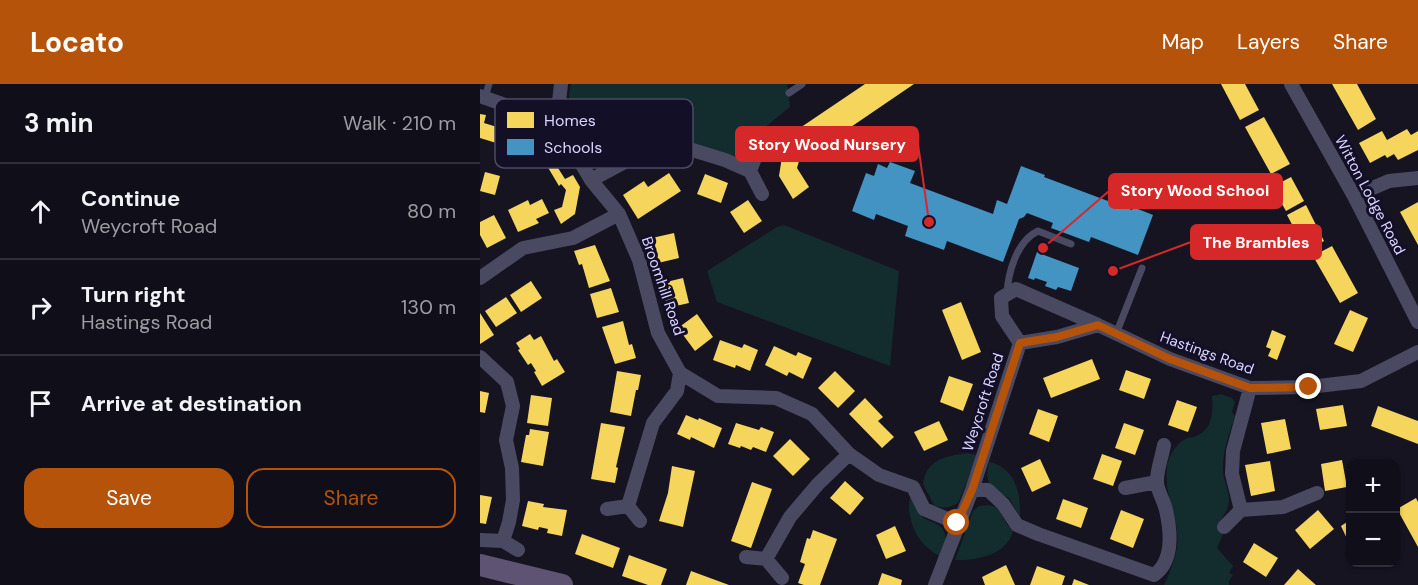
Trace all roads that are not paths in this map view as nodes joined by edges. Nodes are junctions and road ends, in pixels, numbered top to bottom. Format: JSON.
{"nodes":[{"id":1,"x":561,"y":84,"type":"edge"},
{"id":2,"x":801,"y":84,"type":"edge"},
{"id":3,"x":1292,"y":84,"type":"edge"},
{"id":4,"x":485,"y":92,"type":"edge"},
{"id":5,"x":789,"y":93,"type":"dead end"},
{"id":6,"x":499,"y":99,"type":"edge"},
{"id":7,"x":559,"y":99,"type":"edge"},
{"id":8,"x":759,"y":148,"type":"dead end"},
{"id":9,"x":693,"y":150,"type":"edge"},
{"id":10,"x":584,"y":168,"type":"edge"},
{"id":11,"x":613,"y":168,"type":"edge"},
{"id":12,"x":750,"y":171,"type":"junction"},
{"id":13,"x":1418,"y":178,"type":"edge"},
{"id":14,"x":591,"y":180,"type":"junction"},
{"id":15,"x":762,"y":194,"type":"dead end"},
{"id":16,"x":1354,"y":196,"type":"junction"},
{"id":17,"x":619,"y":214,"type":"junction"},
{"id":18,"x":1071,"y":244,"type":"dead end"},
{"id":19,"x":1142,"y":268,"type":"dead end"},
{"id":20,"x":480,"y":278,"type":"edge"},
{"id":21,"x":1007,"y":294,"type":"junction"},
{"id":22,"x":1418,"y":322,"type":"edge"},
{"id":23,"x":1098,"y":325,"type":"junction"},
{"id":24,"x":1116,"y":334,"type":"junction"},
{"id":25,"x":1020,"y":343,"type":"junction"},
{"id":26,"x":1418,"y":352,"type":"edge"},
{"id":27,"x":480,"y":357,"type":"edge"},
{"id":28,"x":680,"y":373,"type":"junction"},
{"id":29,"x":1250,"y":388,"type":"junction"},
{"id":30,"x":1164,"y":446,"type":"dead end"},
{"id":31,"x":849,"y":454,"type":"junction"},
{"id":32,"x":1157,"y":482,"type":"junction"},
{"id":33,"x":1125,"y":488,"type":"dead end"},
{"id":34,"x":972,"y":490,"type":"junction"},
{"id":35,"x":1317,"y":494,"type":"dead end"},
{"id":36,"x":628,"y":506,"type":"junction"},
{"id":37,"x":607,"y":509,"type":"dead end"},
{"id":38,"x":1241,"y":510,"type":"junction"},
{"id":39,"x":640,"y":521,"type":"dead end"},
{"id":40,"x":957,"y":523,"type":"junction"},
{"id":41,"x":1224,"y":527,"type":"dead end"},
{"id":42,"x":481,"y":540,"type":"edge"},
{"id":43,"x":503,"y":541,"type":"junction"},
{"id":44,"x":518,"y":550,"type":"dead end"},
{"id":45,"x":746,"y":557,"type":"dead end"},
{"id":46,"x":766,"y":559,"type":"junction"},
{"id":47,"x":480,"y":565,"type":"edge"},
{"id":48,"x":782,"y":578,"type":"dead end"},
{"id":49,"x":1155,"y":580,"type":"edge"},
{"id":50,"x":561,"y":585,"type":"edge"},
{"id":51,"x":935,"y":585,"type":"edge"}],
"edges":[{"from":1,"to":7,"type":"street"},
{"from":2,"to":5,"type":"lane"},
{"from":3,"to":16,"type":"street","name":"Witton Lodge Road"},
{"from":4,"to":6,"type":"street"},
{"from":8,"to":12,"type":"street"},
{"from":9,"to":12,"type":"street"},
{"from":10,"to":14,"type":"street","name":"Broomhill Road"},
{"from":11,"to":14,"type":"street"},
{"from":12,"to":15,"type":"street"},
{"from":13,"to":16,"type":"street"},
{"from":14,"to":17,"type":"street","name":"Broomhill Road"},
{"from":16,"to":22,"type":"street","name":"Witton Lodge Road"},
{"from":17,"to":20,"type":"street"},
{"from":17,"to":28,"type":"street","name":"Broomhill Road"},
{"from":18,"to":21,"type":"lane"},
{"from":19,"to":24,"type":"lane"},
{"from":21,"to":23,"type":"street"},
{"from":21,"to":25,"type":"street","name":"Weycroft Road"},
{"from":23,"to":24,"type":"street","name":"Hastings Road"},
{"from":23,"to":25,"type":"street"},
{"from":24,"to":29,"type":"street","name":"Hastings Road"},
{"from":25,"to":34,"type":"street","name":"Weycroft Road"},
{"from":26,"to":29,"type":"street","name":"Hastings Road"},
{"from":27,"to":43,"type":"street"},
{"from":28,"to":31,"type":"street"},
{"from":28,"to":36,"type":"street"},
{"from":29,"to":38,"type":"street"},
{"from":30,"to":32,"type":"street"},
{"from":31,"to":40,"type":"street"},
{"from":31,"to":46,"type":"street"},
{"from":32,"to":33,"type":"street"},
{"from":32,"to":49,"type":"street"},
{"from":34,"to":40,"type":"street","name":"Weycroft Road"},
{"from":34,"to":49,"type":"street"},
{"from":35,"to":38,"type":"street"},
{"from":36,"to":37,"type":"street"},
{"from":36,"to":39,"type":"street"},
{"from":38,"to":41,"type":"street"},
{"from":40,"to":51,"type":"street","name":"Weycroft Road"},
{"from":42,"to":43,"type":"street"},
{"from":43,"to":44,"type":"street"},
{"from":45,"to":46,"type":"street"},
{"from":46,"to":48,"type":"street"},
{"from":47,"to":50,"type":"main road"}]}
